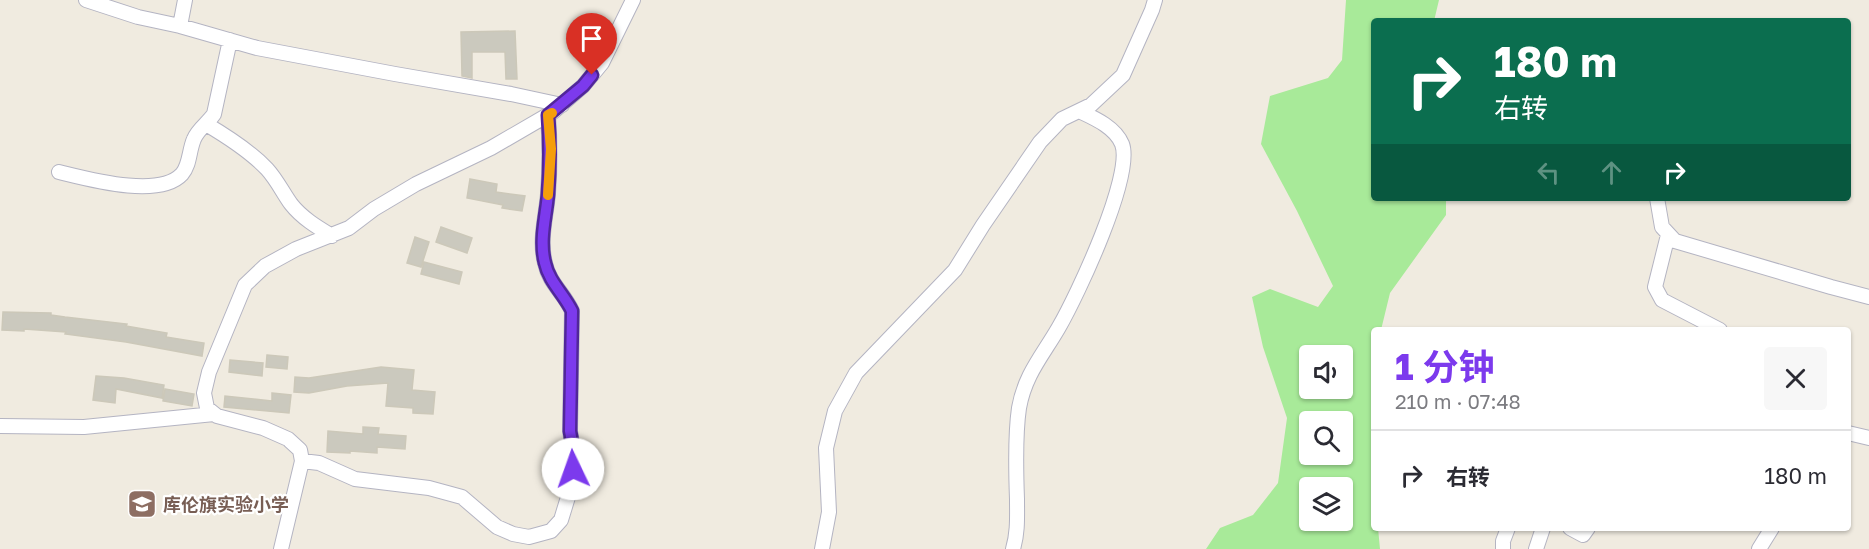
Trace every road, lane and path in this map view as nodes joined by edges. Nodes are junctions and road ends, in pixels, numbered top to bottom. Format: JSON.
{"nodes":[{"id":1,"x":86,"y":0,"type":"edge"},
{"id":2,"x":184,"y":0,"type":"edge"},
{"id":3,"x":633,"y":0,"type":"edge"},
{"id":4,"x":1155,"y":0,"type":"edge"},
{"id":5,"x":180,"y":26,"type":"junction"},
{"id":6,"x":230,"y":40,"type":"junction"},
{"id":7,"x":562,"y":105,"type":"junction"},
{"id":8,"x":1079,"y":111,"type":"junction"},
{"id":9,"x":548,"y":115,"type":"junction"},
{"id":10,"x":206,"y":124,"type":"junction"},
{"id":11,"x":59,"y":172,"type":"dead end"},
{"id":12,"x":1658,"y":201,"type":"edge"},
{"id":13,"x":1668,"y":235,"type":"junction"},
{"id":14,"x":332,"y":236,"type":"junction"},
{"id":15,"x":1869,"y":297,"type":"edge"},
{"id":16,"x":1714,"y":327,"type":"edge"},
{"id":17,"x":214,"y":414,"type":"junction"},
{"id":18,"x":0,"y":426,"type":"edge"},
{"id":19,"x":1851,"y":434,"type":"edge"},
{"id":20,"x":1869,"y":438,"type":"edge"},
{"id":21,"x":302,"y":461,"type":"junction"},
{"id":22,"x":1507,"y":531,"type":"edge"},
{"id":23,"x":1542,"y":531,"type":"edge"},
{"id":24,"x":1770,"y":531,"type":"edge"},
{"id":25,"x":281,"y":549,"type":"edge"},
{"id":26,"x":822,"y":549,"type":"edge"},
{"id":27,"x":1013,"y":549,"type":"edge"},
{"id":28,"x":1503,"y":549,"type":"edge"},
{"id":29,"x":1536,"y":549,"type":"edge"},
{"id":30,"x":1759,"y":549,"type":"edge"}],
"edges":[{"from":1,"to":5,"type":"street"},
{"from":2,"to":5,"type":"street"},
{"from":3,"to":7,"type":"street"},
{"from":4,"to":8,"type":"street"},
{"from":5,"to":6,"type":"street"},
{"from":6,"to":7,"type":"street"},
{"from":6,"to":10,"type":"street"},
{"from":7,"to":9,"type":"street"},
{"from":8,"to":26,"type":"street"},
{"from":8,"to":27,"type":"street"},
{"from":9,"to":14,"type":"street"},
{"from":9,"to":21,"type":"street"},
{"from":10,"to":11,"type":"street"},
{"from":10,"to":14,"type":"street"},
{"from":12,"to":13,"type":"street"},
{"from":13,"to":15,"type":"street"},
{"from":13,"to":16,"type":"street"},
{"from":14,"to":17,"type":"street"},
{"from":17,"to":18,"type":"street"},
{"from":17,"to":21,"type":"street"},
{"from":19,"to":20,"type":"street"},
{"from":21,"to":25,"type":"street"},
{"from":22,"to":28,"type":"street"},
{"from":23,"to":29,"type":"street"},
{"from":24,"to":30,"type":"street"}]}
